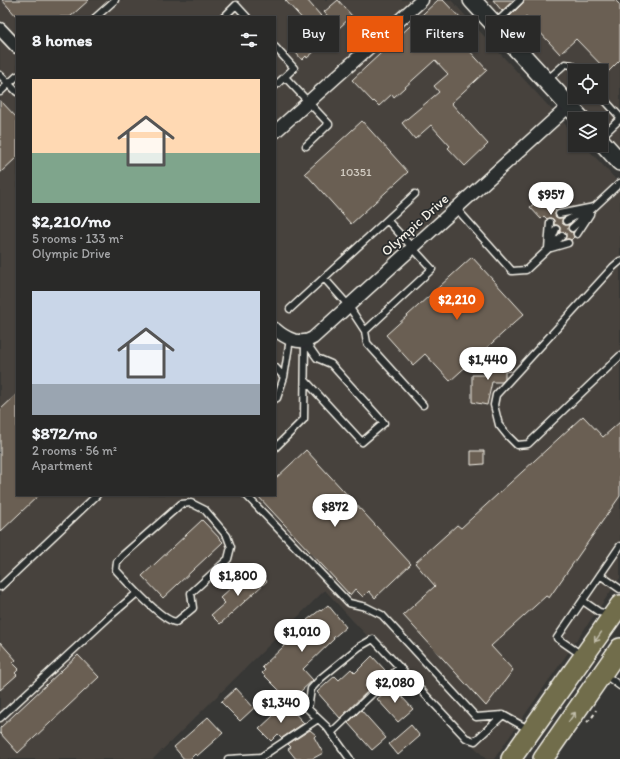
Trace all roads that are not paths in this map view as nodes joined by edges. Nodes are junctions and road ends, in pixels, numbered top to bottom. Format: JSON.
{"nodes":[{"id":1,"x":114,"y":0,"type":"edge"},
{"id":2,"x":422,"y":0,"type":"edge"},
{"id":3,"x":472,"y":0,"type":"edge"},
{"id":4,"x":520,"y":0,"type":"edge"},
{"id":5,"x":97,"y":16,"type":"edge"},
{"id":6,"x":225,"y":16,"type":"edge"},
{"id":7,"x":246,"y":16,"type":"edge"},
{"id":8,"x":487,"y":16,"type":"edge"},
{"id":9,"x":503,"y":16,"type":"edge"},
{"id":10,"x":0,"y":29,"type":"edge"},
{"id":11,"x":16,"y":46,"type":"edge"},
{"id":12,"x":276,"y":48,"type":"edge"},
{"id":13,"x":520,"y":52,"type":"edge"},
{"id":14,"x":568,"y":64,"type":"edge"},
{"id":15,"x":0,"y":75,"type":"edge"},
{"id":16,"x":16,"y":77,"type":"edge"},
{"id":17,"x":285,"y":77,"type":"junction"},
{"id":18,"x":546,"y":81,"type":"junction"},
{"id":19,"x":9,"y":84,"type":"junction"},
{"id":20,"x":276,"y":85,"type":"edge"},
{"id":21,"x":16,"y":91,"type":"edge"},
{"id":22,"x":0,"y":92,"type":"edge"},
{"id":23,"x":309,"y":103,"type":"junction"},
{"id":24,"x":608,"y":104,"type":"edge"},
{"id":25,"x":569,"y":106,"type":"junction"},
{"id":26,"x":575,"y":112,"type":"edge"},
{"id":27,"x":620,"y":118,"type":"edge"},
{"id":28,"x":608,"y":130,"type":"edge"},
{"id":29,"x":276,"y":131,"type":"edge"},
{"id":30,"x":306,"y":146,"type":"dead end"},
{"id":31,"x":608,"y":149,"type":"edge"},
{"id":32,"x":620,"y":162,"type":"edge"},
{"id":33,"x":620,"y":183,"type":"edge"},
{"id":34,"x":415,"y":194,"type":"dead end"},
{"id":35,"x":594,"y":207,"type":"junction"},
{"id":36,"x":456,"y":208,"type":"junction"},
{"id":37,"x":559,"y":214,"type":"dead end"},
{"id":38,"x":387,"y":220,"type":"junction"},
{"id":39,"x":566,"y":221,"type":"dead end"},
{"id":40,"x":550,"y":222,"type":"dead end"},
{"id":41,"x":572,"y":228,"type":"dead end"},
{"id":42,"x":556,"y":229,"type":"dead end"},
{"id":43,"x":577,"y":234,"type":"dead end"},
{"id":44,"x":562,"y":236,"type":"dead end"},
{"id":45,"x":568,"y":242,"type":"dead end"},
{"id":46,"x":413,"y":247,"type":"junction"},
{"id":47,"x":548,"y":249,"type":"junction"},
{"id":48,"x":620,"y":260,"type":"edge"},
{"id":49,"x":324,"y":278,"type":"junction"},
{"id":50,"x":348,"y":305,"type":"junction"},
{"id":51,"x":290,"y":309,"type":"dead end"},
{"id":52,"x":276,"y":330,"type":"edge"},
{"id":53,"x":365,"y":331,"type":"junction"},
{"id":54,"x":290,"y":339,"type":"junction"},
{"id":55,"x":305,"y":341,"type":"junction"},
{"id":56,"x":620,"y":356,"type":"edge"},
{"id":57,"x":276,"y":368,"type":"edge"},
{"id":58,"x":284,"y":377,"type":"junction"},
{"id":59,"x":305,"y":380,"type":"junction"},
{"id":60,"x":276,"y":398,"type":"edge"},
{"id":61,"x":423,"y":405,"type":"dead end"},
{"id":62,"x":276,"y":447,"type":"edge"},
{"id":63,"x":96,"y":496,"type":"edge"},
{"id":64,"x":247,"y":496,"type":"edge"},
{"id":65,"x":619,"y":549,"type":"edge"},
{"id":66,"x":600,"y":575,"type":"junction"},
{"id":67,"x":0,"y":587,"type":"edge"},
{"id":68,"x":620,"y":589,"type":"edge"},
{"id":69,"x":137,"y":593,"type":"junction"},
{"id":70,"x":583,"y":601,"type":"junction"},
{"id":71,"x":618,"y":613,"type":"edge"},
{"id":72,"x":620,"y":648,"type":"edge"},
{"id":73,"x":584,"y":656,"type":"junction"},
{"id":74,"x":400,"y":668,"type":"junction"},
{"id":75,"x":603,"y":673,"type":"junction"},
{"id":76,"x":620,"y":686,"type":"edge"},
{"id":77,"x":503,"y":715,"type":"junction"},
{"id":78,"x":0,"y":718,"type":"edge"},
{"id":79,"x":318,"y":719,"type":"junction"},
{"id":80,"x":531,"y":731,"type":"junction"},
{"id":81,"x":331,"y":733,"type":"junction"},
{"id":82,"x":549,"y":750,"type":"edge"},
{"id":83,"x":514,"y":755,"type":"edge"},
{"id":84,"x":228,"y":759,"type":"edge"},
{"id":85,"x":350,"y":759,"type":"edge"}],
"edges":[{"from":1,"to":5,"type":"lane"},
{"from":2,"to":23,"type":"street"},
{"from":3,"to":8,"type":"main road"},
{"from":4,"to":9,"type":"lane"},
{"from":6,"to":7,"type":"lane"},
{"from":10,"to":11,"type":"street"},
{"from":12,"to":17,"type":"lane"},
{"from":13,"to":18,"type":"main road"},
{"from":14,"to":18,"type":"lane"},
{"from":15,"to":19,"type":"lane"},
{"from":16,"to":19,"type":"lane"},
{"from":17,"to":20,"type":"lane"},
{"from":17,"to":23,"type":"lane"},
{"from":18,"to":25,"type":"main road"},
{"from":19,"to":21,"type":"lane"},
{"from":19,"to":22,"type":"lane"},
{"from":23,"to":29,"type":"street"},
{"from":23,"to":30,"type":"lane"},
{"from":24,"to":27,"type":"lane"},
{"from":25,"to":26,"type":"main road"},
{"from":25,"to":36,"type":"street","name":"Olympic Drive"},
{"from":27,"to":28,"type":"lane"},
{"from":31,"to":32,"type":"main road"},
{"from":33,"to":35,"type":"lane"},
{"from":34,"to":38,"type":"lane"},
{"from":35,"to":37,"type":"lane"},
{"from":35,"to":39,"type":"lane"},
{"from":35,"to":41,"type":"lane"},
{"from":35,"to":43,"type":"lane"},
{"from":36,"to":46,"type":"street","name":"Olympic Drive"},
{"from":36,"to":47,"type":"lane"},
{"from":38,"to":46,"type":"lane"},
{"from":38,"to":49,"type":"lane"},
{"from":40,"to":47,"type":"lane"},
{"from":42,"to":47,"type":"lane"},
{"from":44,"to":47,"type":"lane"},
{"from":45,"to":47,"type":"lane"},
{"from":46,"to":50,"type":"street","name":"Olympic Drive"},
{"from":46,"to":53,"type":"lane"},
{"from":48,"to":56,"type":"lane"},
{"from":49,"to":50,"type":"lane"},
{"from":49,"to":51,"type":"lane"},
{"from":50,"to":53,"type":"lane"},
{"from":50,"to":55,"type":"street","name":"Olympic Drive"},
{"from":52,"to":54,"type":"street"},
{"from":53,"to":61,"type":"lane"},
{"from":54,"to":55,"type":"street"},
{"from":54,"to":58,"type":"lane"},
{"from":55,"to":59,"type":"lane"},
{"from":55,"to":59,"type":"lane"},
{"from":57,"to":58,"type":"lane"},
{"from":58,"to":60,"type":"lane"},
{"from":59,"to":62,"type":"lane"},
{"from":63,"to":67,"type":"lane"},
{"from":64,"to":77,"type":"lane"},
{"from":65,"to":66,"type":"lane"},
{"from":66,"to":68,"type":"lane"},
{"from":66,"to":70,"type":"lane"},
{"from":69,"to":69,"type":"lane"},
{"from":69,"to":78,"type":"lane"},
{"from":70,"to":71,"type":"lane"},
{"from":70,"to":73,"type":"lane"},
{"from":71,"to":73,"type":"main road","one_way":true},
{"from":72,"to":75,"type":"main road"},
{"from":73,"to":80,"type":"main road"},
{"from":74,"to":77,"type":"lane"},
{"from":74,"to":79,"type":"lane"},
{"from":74,"to":81,"type":"lane"},
{"from":75,"to":76,"type":"lane"},
{"from":82,"to":75,"type":"main road","one_way":true},
{"from":77,"to":80,"type":"lane"},
{"from":79,"to":81,"type":"lane"},
{"from":79,"to":84,"type":"lane"},
{"from":80,"to":82,"type":"main road"},
{"from":80,"to":83,"type":"main road"},
{"from":81,"to":85,"type":"lane"}]}
